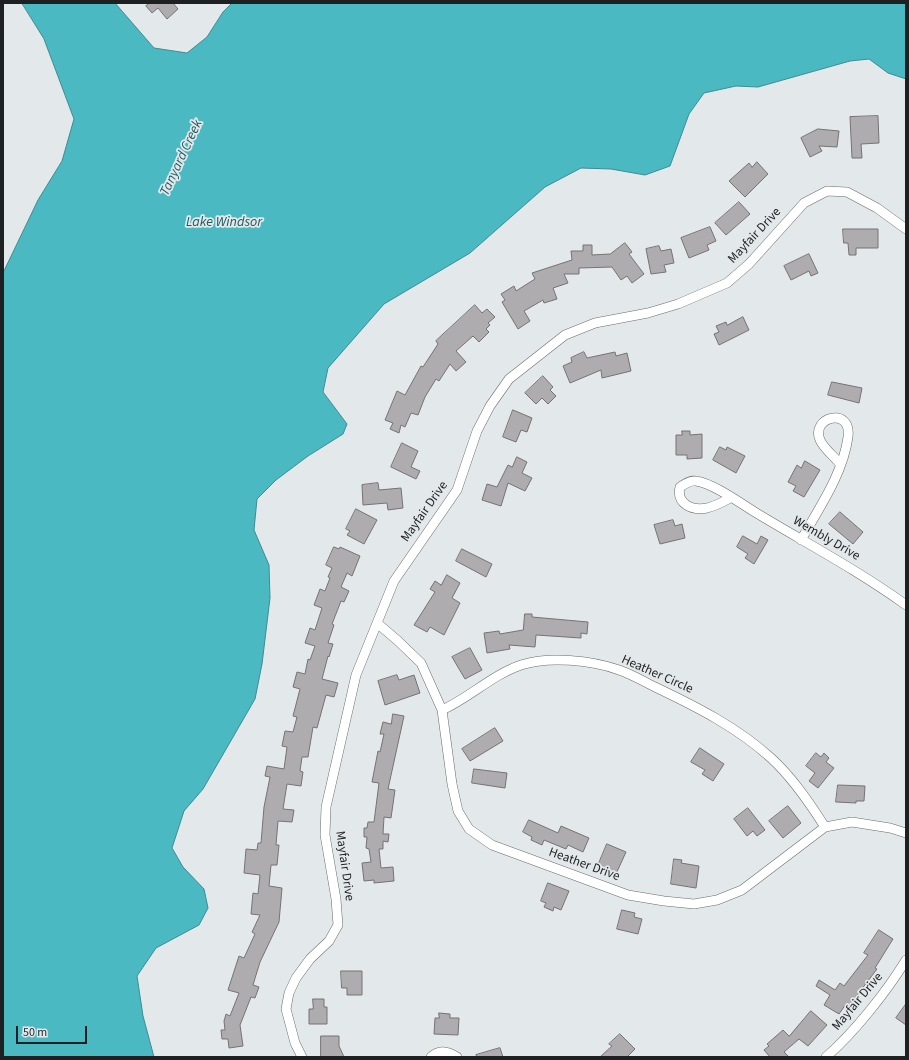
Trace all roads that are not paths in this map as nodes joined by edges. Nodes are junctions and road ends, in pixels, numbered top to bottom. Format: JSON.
{"nodes":[{"id":1,"x":906,"y":229,"type":"edge"},
{"id":2,"x":840,"y":464,"type":"junction"},
{"id":3,"x":730,"y":498,"type":"junction"},
{"id":4,"x":801,"y":540,"type":"junction"},
{"id":5,"x":906,"y":605,"type":"edge"},
{"id":6,"x":377,"y":623,"type":"junction"},
{"id":7,"x":442,"y":710,"type":"junction"},
{"id":8,"x":825,"y":826,"type":"junction"},
{"id":9,"x":906,"y":833,"type":"edge"},
{"id":10,"x":906,"y":960,"type":"edge"},
{"id":11,"x":302,"y":1057,"type":"edge"},
{"id":12,"x":431,"y":1057,"type":"edge"},
{"id":13,"x":456,"y":1057,"type":"edge"},
{"id":14,"x":826,"y":1057,"type":"edge"}],
"edges":[{"from":1,"to":6,"type":"street","name":"Mayfair Drive"},
{"from":2,"to":2,"type":"street"},
{"from":2,"to":4,"type":"street"},
{"from":3,"to":3,"type":"street","name":"Wembly Drive"},
{"from":3,"to":4,"type":"street","name":"Wembly Drive"},
{"from":4,"to":5,"type":"street","name":"Wembly Drive"},
{"from":6,"to":7,"type":"street","name":"Heather Drive"},
{"from":6,"to":11,"type":"street","name":"Mayfair Drive"},
{"from":7,"to":8,"type":"street","name":"Heather Circle"},
{"from":7,"to":8,"type":"street","name":"Heather Drive"},
{"from":8,"to":9,"type":"street","name":"Heather Drive"},
{"from":10,"to":14,"type":"street","name":"Mayfair Drive"},
{"from":12,"to":13,"type":"street"}]}
